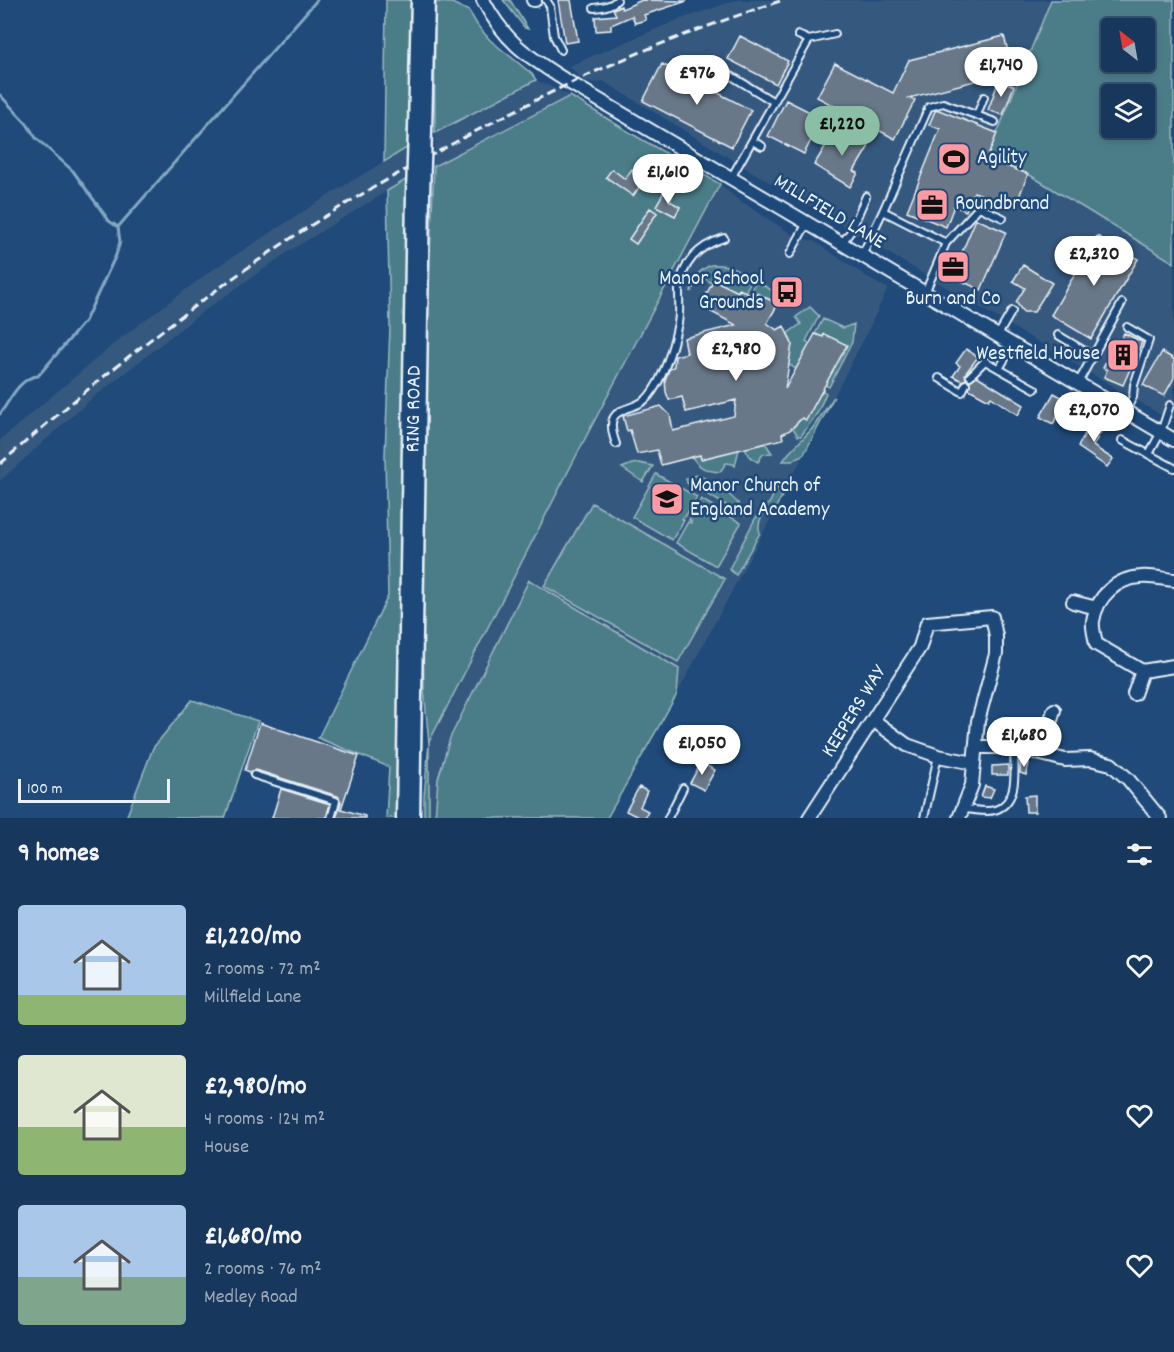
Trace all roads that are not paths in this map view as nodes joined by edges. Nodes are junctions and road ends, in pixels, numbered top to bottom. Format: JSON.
{"nodes":[{"id":1,"x":423,"y":0,"type":"edge"},
{"id":2,"x":483,"y":0,"type":"edge"},
{"id":3,"x":546,"y":0,"type":"edge"},
{"id":4,"x":617,"y":0,"type":"edge"},
{"id":5,"x":594,"y":8,"type":"dead end"},
{"id":6,"x":835,"y":34,"type":"dead end"},
{"id":7,"x":798,"y":35,"type":"dead end"},
{"id":8,"x":808,"y":40,"type":"junction"},
{"id":9,"x":561,"y":50,"type":"dead end"},
{"id":10,"x":707,"y":61,"type":"dead end"},
{"id":11,"x":788,"y":77,"type":"junction"},
{"id":12,"x":795,"y":81,"type":"dead end"},
{"id":13,"x":984,"y":97,"type":"dead end"},
{"id":14,"x":774,"y":102,"type":"junction"},
{"id":15,"x":977,"y":115,"type":"junction"},
{"id":16,"x":994,"y":122,"type":"dead end"},
{"id":17,"x":752,"y":141,"type":"junction"},
{"id":18,"x":762,"y":147,"type":"dead end"},
{"id":19,"x":731,"y":178,"type":"junction"},
{"id":20,"x":866,"y":196,"type":"dead end"},
{"id":21,"x":883,"y":210,"type":"junction"},
{"id":22,"x":1003,"y":218,"type":"dead end"},
{"id":23,"x":808,"y":222,"type":"junction"},
{"id":24,"x":724,"y":238,"type":"dead end"},
{"id":25,"x":842,"y":243,"type":"junction"},
{"id":26,"x":946,"y":243,"type":"junction"},
{"id":27,"x":790,"y":254,"type":"dead end"},
{"id":28,"x":862,"y":255,"type":"junction"},
{"id":29,"x":925,"y":293,"type":"junction"},
{"id":30,"x":1122,"y":303,"type":"dead end"},
{"id":31,"x":1012,"y":311,"type":"dead end"},
{"id":32,"x":1127,"y":327,"type":"dead end"},
{"id":33,"x":998,"y":335,"type":"junction"},
{"id":34,"x":1058,"y":335,"type":"dead end"},
{"id":35,"x":1013,"y":344,"type":"junction"},
{"id":36,"x":1093,"y":356,"type":"junction"},
{"id":37,"x":999,"y":369,"type":"junction"},
{"id":38,"x":970,"y":376,"type":"dead end"},
{"id":39,"x":939,"y":378,"type":"dead end"},
{"id":40,"x":1078,"y":383,"type":"junction"},
{"id":41,"x":966,"y":384,"type":"dead end"},
{"id":42,"x":1035,"y":389,"type":"dead end"},
{"id":43,"x":1170,"y":405,"type":"dead end"},
{"id":44,"x":1126,"y":410,"type":"junction"},
{"id":45,"x":1170,"y":436,"type":"edge"},
{"id":46,"x":1122,"y":440,"type":"dead end"},
{"id":47,"x":616,"y":444,"type":"dead end"},
{"id":48,"x":1149,"y":454,"type":"junction"},
{"id":49,"x":1174,"y":468,"type":"edge"},
{"id":50,"x":1174,"y":580,"type":"edge"},
{"id":51,"x":1073,"y":602,"type":"dead end"},
{"id":52,"x":1097,"y":608,"type":"junction"},
{"id":53,"x":1174,"y":666,"type":"edge"},
{"id":54,"x":1142,"y":670,"type":"junction"},
{"id":55,"x":1134,"y":694,"type":"dead end"},
{"id":56,"x":1054,"y":711,"type":"dead end"},
{"id":57,"x":873,"y":720,"type":"junction"},
{"id":58,"x":976,"y":747,"type":"junction"},
{"id":59,"x":1014,"y":747,"type":"junction"},
{"id":60,"x":1041,"y":753,"type":"junction"},
{"id":61,"x":938,"y":756,"type":"junction"},
{"id":62,"x":974,"y":763,"type":"junction"},
{"id":63,"x":254,"y":775,"type":"dead end"},
{"id":64,"x":683,"y":788,"type":"dead end"},
{"id":65,"x":961,"y":813,"type":"edge"},
{"id":66,"x":331,"y":818,"type":"edge"},
{"id":67,"x":408,"y":818,"type":"edge"},
{"id":68,"x":668,"y":818,"type":"edge"},
{"id":69,"x":809,"y":818,"type":"edge"},
{"id":70,"x":924,"y":818,"type":"edge"},
{"id":71,"x":1160,"y":818,"type":"edge"}],
"edges":[{"from":1,"to":67,"type":"highway","name":"RING ROAD","bridge":true},
{"from":2,"to":19,"type":"street","name":"MILLFIELD LANE"},
{"from":3,"to":9,"type":"lane"},
{"from":4,"to":5,"type":"lane"},
{"from":6,"to":8,"type":"lane"},
{"from":7,"to":8,"type":"lane"},
{"from":8,"to":11,"type":"lane"},
{"from":10,"to":14,"type":"lane"},
{"from":11,"to":12,"type":"lane"},
{"from":11,"to":14,"type":"lane"},
{"from":13,"to":15,"type":"lane"},
{"from":14,"to":17,"type":"lane"},
{"from":15,"to":16,"type":"lane"},
{"from":15,"to":21,"type":"lane"},
{"from":17,"to":18,"type":"lane"},
{"from":17,"to":19,"type":"lane"},
{"from":19,"to":23,"type":"street","name":"MILLFIELD LANE"},
{"from":20,"to":25,"type":"lane"},
{"from":21,"to":26,"type":"lane"},
{"from":21,"to":28,"type":"lane"},
{"from":22,"to":26,"type":"lane"},
{"from":23,"to":25,"type":"street","name":"MILLFIELD LANE"},
{"from":23,"to":27,"type":"lane"},
{"from":24,"to":47,"type":"lane"},
{"from":25,"to":28,"type":"street","name":"MILLFIELD LANE"},
{"from":26,"to":29,"type":"lane"},
{"from":28,"to":29,"type":"street","name":"MILLFIELD LANE"},
{"from":29,"to":33,"type":"street","name":"MILLFIELD LANE"},
{"from":30,"to":36,"type":"lane"},
{"from":31,"to":33,"type":"lane"},
{"from":32,"to":44,"type":"lane"},
{"from":33,"to":35,"type":"street","name":"MILLFIELD LANE"},
{"from":34,"to":36,"type":"lane"},
{"from":35,"to":37,"type":"lane"},
{"from":35,"to":40,"type":"street","name":"MILLFIELD LANE"},
{"from":36,"to":40,"type":"lane"},
{"from":37,"to":38,"type":"lane"},
{"from":37,"to":42,"type":"lane"},
{"from":39,"to":41,"type":"lane"},
{"from":40,"to":44,"type":"street","name":"MILLFIELD LANE"},
{"from":43,"to":45,"type":"lane"},
{"from":44,"to":45,"type":"street","name":"MILLFIELD LANE"},
{"from":45,"to":48,"type":"lane"},
{"from":46,"to":48,"type":"lane"},
{"from":48,"to":49,"type":"lane"},
{"from":50,"to":52,"type":"street"},
{"from":51,"to":52,"type":"street"},
{"from":52,"to":54,"type":"street"},
{"from":53,"to":54,"type":"street"},
{"from":54,"to":55,"type":"street"},
{"from":56,"to":60,"type":"street"},
{"from":57,"to":58,"type":"street","name":"KEEPERS WAY"},
{"from":57,"to":61,"type":"street"},
{"from":57,"to":69,"type":"street","name":"KEEPERS WAY"},
{"from":58,"to":59,"type":"street"},
{"from":58,"to":62,"type":"street"},
{"from":59,"to":60,"type":"street"},
{"from":59,"to":65,"type":"lane"},
{"from":60,"to":71,"type":"street"},
{"from":61,"to":62,"type":"street"},
{"from":61,"to":70,"type":"lane"},
{"from":62,"to":65,"type":"street"},
{"from":63,"to":66,"type":"lane"},
{"from":64,"to":68,"type":"lane"}]}
